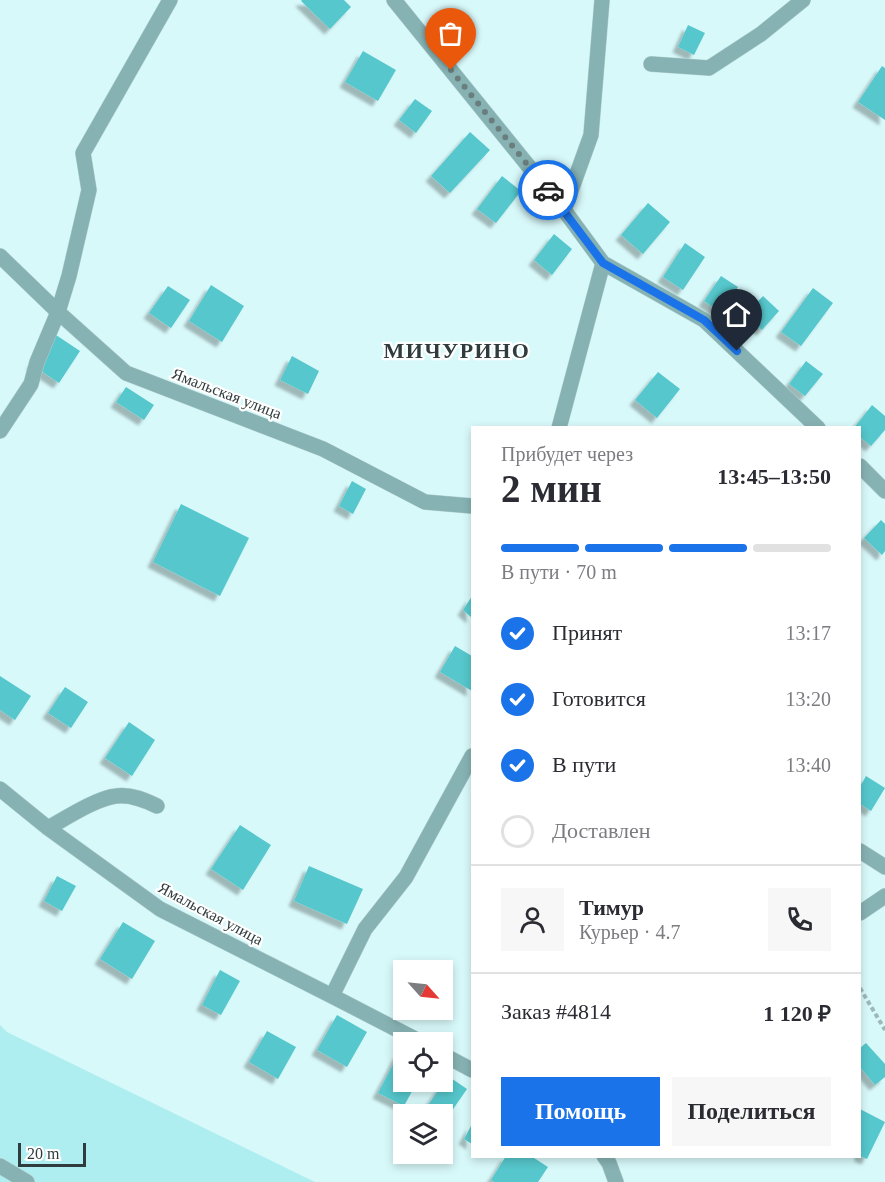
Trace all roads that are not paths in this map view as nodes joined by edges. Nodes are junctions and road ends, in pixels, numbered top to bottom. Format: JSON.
{"nodes":[{"id":1,"x":170,"y":0,"type":"edge"},
{"id":2,"x":394,"y":0,"type":"edge"},
{"id":3,"x":602,"y":0,"type":"edge"},
{"id":4,"x":803,"y":0,"type":"edge"},
{"id":5,"x":651,"y":64,"type":"dead end"},
{"id":6,"x":564,"y":210,"type":"junction"},
{"id":7,"x":0,"y":256,"type":"edge"},
{"id":8,"x":603,"y":263,"type":"junction"},
{"id":9,"x":58,"y":312,"type":"junction"},
{"id":10,"x":560,"y":426,"type":"edge"},
{"id":11,"x":816,"y":426,"type":"edge"},
{"id":12,"x":0,"y":431,"type":"edge"},
{"id":13,"x":861,"y":467,"type":"edge"},
{"id":14,"x":885,"y":490,"type":"edge"},
{"id":15,"x":471,"y":506,"type":"edge"},
{"id":16,"x":471,"y":758,"type":"edge"},
{"id":17,"x":0,"y":789,"type":"edge"},
{"id":18,"x":158,"y":806,"type":"dead end"},
{"id":19,"x":48,"y":828,"type":"junction"},
{"id":20,"x":861,"y":852,"type":"edge"},
{"id":21,"x":885,"y":867,"type":"edge"},
{"id":22,"x":885,"y":896,"type":"edge"},
{"id":23,"x":861,"y":912,"type":"edge"},
{"id":24,"x":332,"y":996,"type":"junction"},
{"id":25,"x":402,"y":1032,"type":"edge"},
{"id":26,"x":453,"y":1060,"type":"edge"},
{"id":27,"x":471,"y":1069,"type":"edge"},
{"id":28,"x":605,"y":1158,"type":"edge"},
{"id":29,"x":0,"y":1166,"type":"edge"},
{"id":30,"x":27,"y":1182,"type":"edge"},
{"id":31,"x":616,"y":1182,"type":"edge"}],
"edges":[{"from":1,"to":9,"type":"street"},
{"from":2,"to":6,"type":"street"},
{"from":3,"to":6,"type":"street"},
{"from":4,"to":5,"type":"street"},
{"from":6,"to":8,"type":"street"},
{"from":7,"to":9,"type":"street","name":"Ямальская улица"},
{"from":8,"to":10,"type":"street"},
{"from":8,"to":11,"type":"street"},
{"from":9,"to":12,"type":"street"},
{"from":9,"to":15,"type":"street","name":"Ямальская улица"},
{"from":13,"to":14,"type":"street"},
{"from":16,"to":24,"type":"street"},
{"from":17,"to":19,"type":"street","name":"Ямальская улица"},
{"from":18,"to":19,"type":"street"},
{"from":19,"to":24,"type":"street","name":"Ямальская улица"},
{"from":20,"to":21,"type":"street"},
{"from":22,"to":23,"type":"street"},
{"from":24,"to":25,"type":"street","name":"Ямальская улица"},
{"from":26,"to":27,"type":"street"},
{"from":28,"to":31,"type":"street"},
{"from":29,"to":30,"type":"street"}]}
